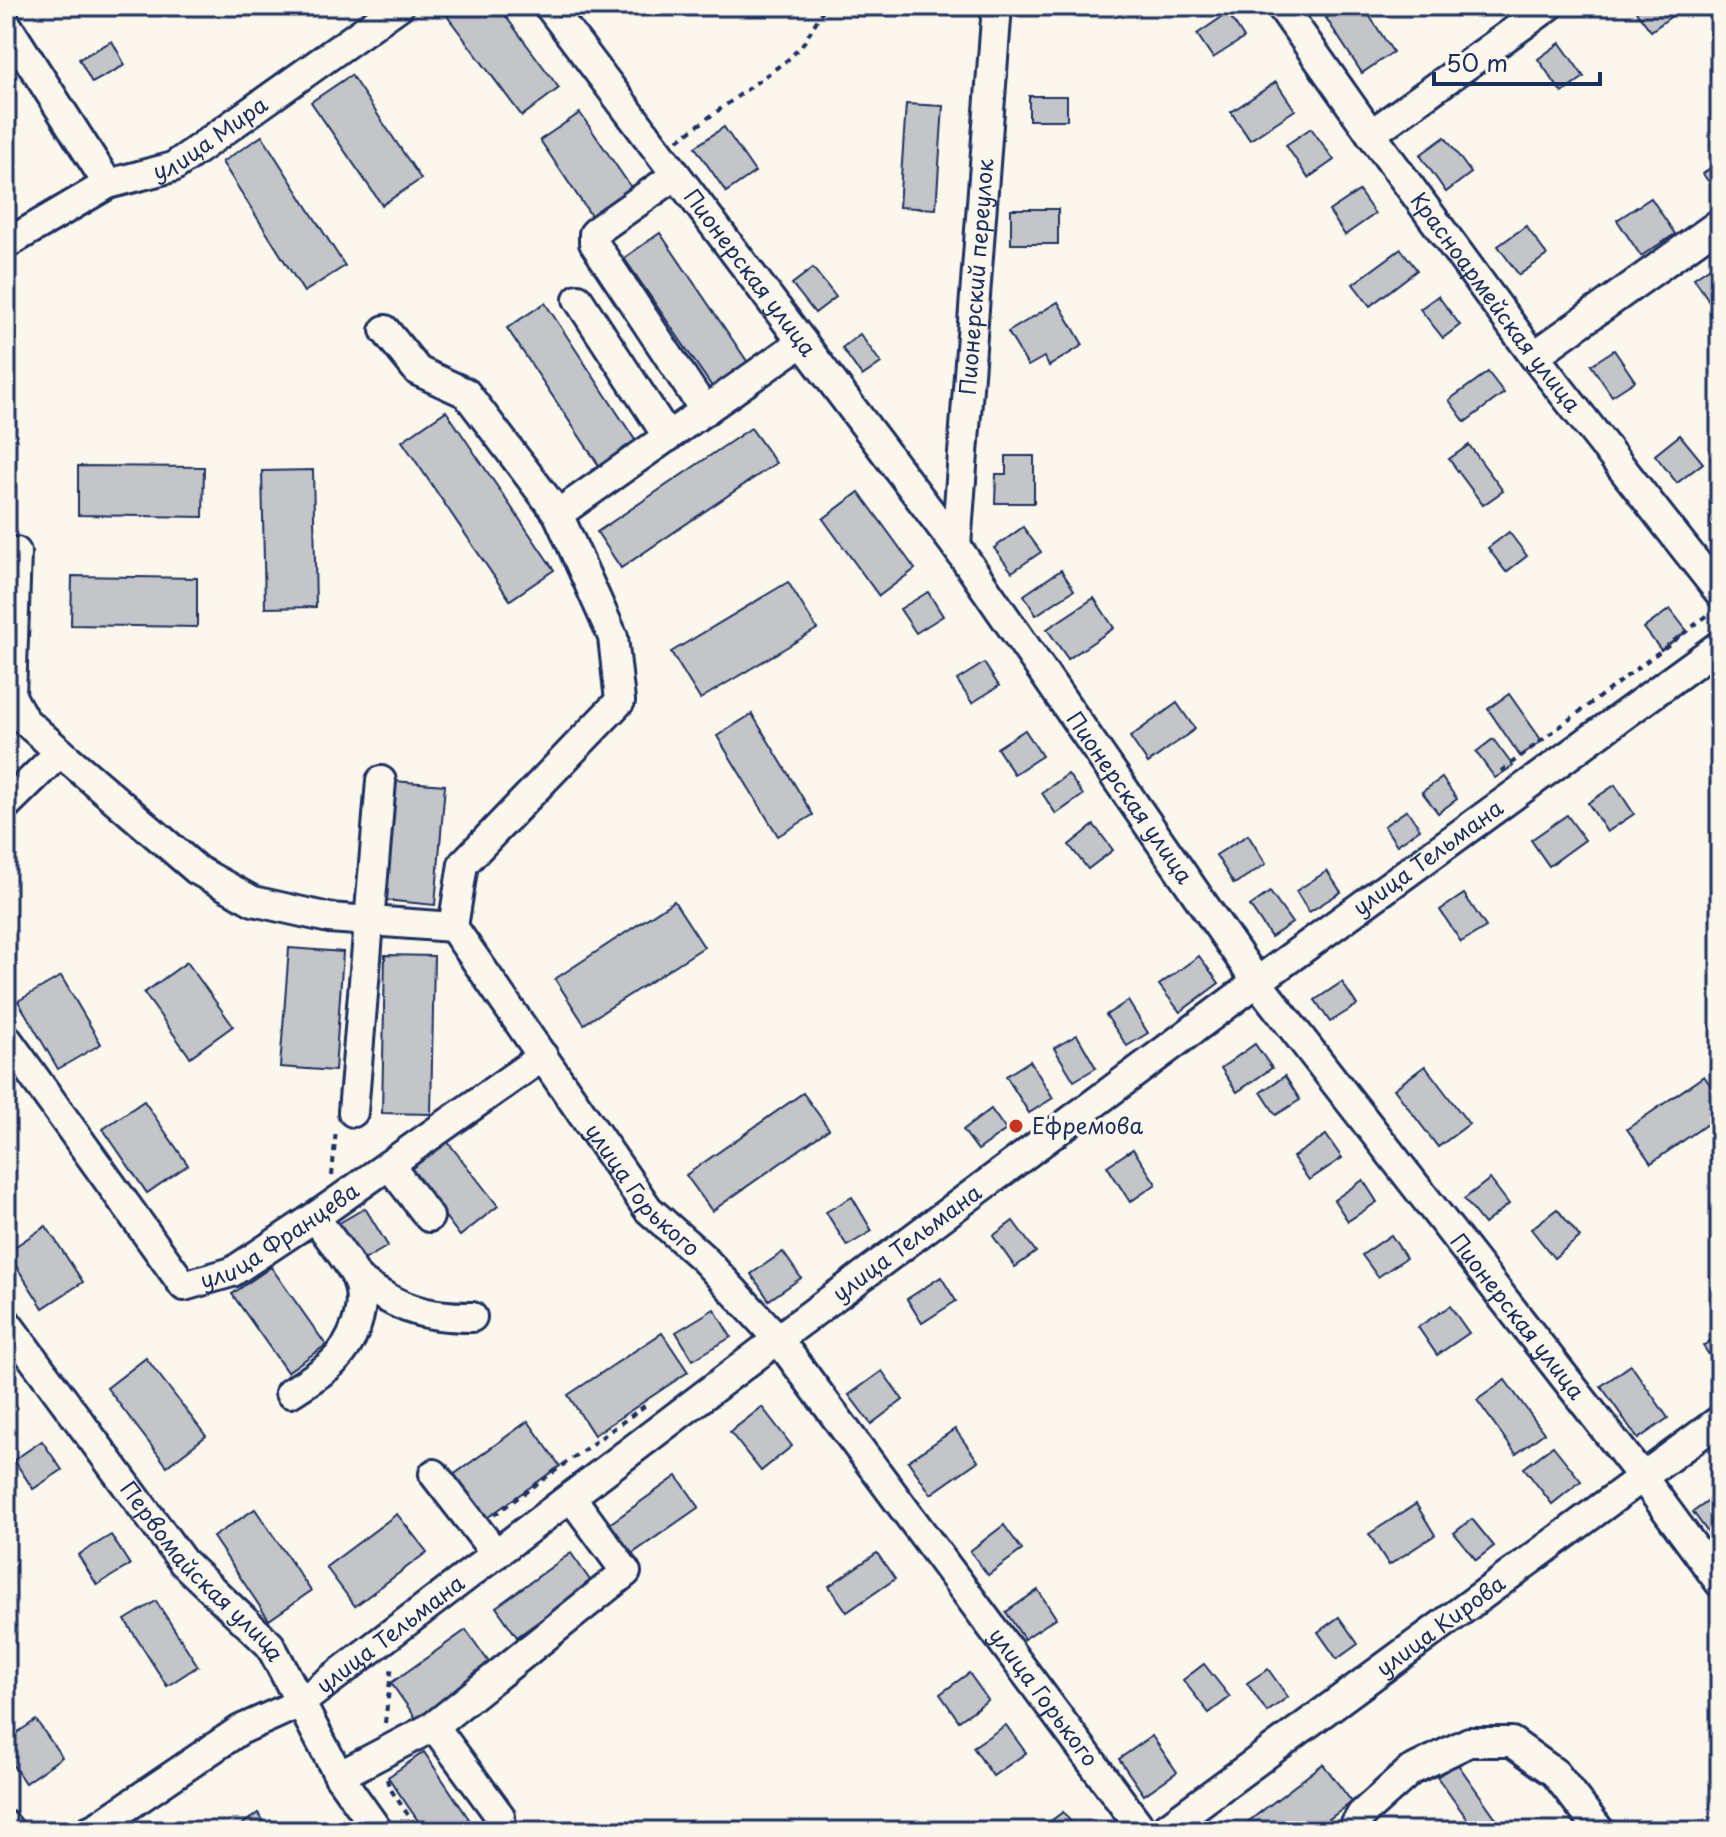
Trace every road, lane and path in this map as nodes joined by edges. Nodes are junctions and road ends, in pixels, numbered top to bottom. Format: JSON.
{"nodes":[{"id":1,"x":549,"y":6,"type":"edge"},
{"id":2,"x":825,"y":6,"type":"edge"},
{"id":3,"x":997,"y":6,"type":"edge"},
{"id":4,"x":1281,"y":6,"type":"edge"},
{"id":5,"x":1549,"y":6,"type":"edge"},
{"id":6,"x":390,"y":8,"type":"edge"},
{"id":7,"x":6,"y":24,"type":"edge"},
{"id":8,"x":1371,"y":134,"type":"junction"},
{"id":9,"x":659,"y":153,"type":"junction"},
{"id":10,"x":676,"y":175,"type":"junction"},
{"id":11,"x":108,"y":184,"type":"junction"},
{"id":12,"x":1720,"y":223,"type":"edge"},
{"id":13,"x":6,"y":244,"type":"edge"},
{"id":14,"x":578,"y":299,"type":"dead end"},
{"id":15,"x":385,"y":330,"type":"dead end"},
{"id":16,"x":802,"y":342,"type":"junction"},
{"id":17,"x":1534,"y":356,"type":"junction"},
{"id":18,"x":705,"y":411,"type":"junction"},
{"id":19,"x":668,"y":437,"type":"junction"},
{"id":20,"x":558,"y":514,"type":"junction"},
{"id":21,"x":956,"y":546,"type":"junction"},
{"id":22,"x":16,"y":552,"type":"dead end"},
{"id":23,"x":1720,"y":593,"type":"edge"},
{"id":24,"x":1720,"y":645,"type":"edge"},
{"id":25,"x":60,"y":752,"type":"junction"},
{"id":26,"x":381,"y":781,"type":"dead end"},
{"id":27,"x":6,"y":805,"type":"edge"},
{"id":28,"x":370,"y":921,"type":"junction"},
{"id":29,"x":453,"y":927,"type":"junction"},
{"id":30,"x":1257,"y":982,"type":"junction"},
{"id":31,"x":6,"y":1038,"type":"edge"},
{"id":32,"x":543,"y":1056,"type":"junction"},
{"id":33,"x":353,"y":1112,"type":"joint"},
{"id":34,"x":389,"y":1165,"type":"junction"},
{"id":35,"x":322,"y":1212,"type":"junction"},
{"id":36,"x":429,"y":1217,"type":"dead end"},
{"id":37,"x":357,"y":1279,"type":"junction"},
{"id":38,"x":472,"y":1317,"type":"dead end"},
{"id":39,"x":6,"y":1322,"type":"edge"},
{"id":40,"x":778,"y":1339,"type":"junction"},
{"id":41,"x":290,"y":1393,"type":"dead end"},
{"id":42,"x":1720,"y":1420,"type":"edge"},
{"id":43,"x":434,"y":1474,"type":"dead end"},
{"id":44,"x":1643,"y":1478,"type":"junction"},
{"id":45,"x":571,"y":1497,"type":"junction"},
{"id":46,"x":496,"y":1554,"type":"junction"},
{"id":47,"x":1720,"y":1583,"type":"edge"},
{"id":48,"x":300,"y":1703,"type":"junction"},
{"id":49,"x":434,"y":1726,"type":"junction"},
{"id":50,"x":339,"y":1776,"type":"junction"},
{"id":51,"x":6,"y":1826,"type":"edge"},
{"id":52,"x":10,"y":1831,"type":"edge"},
{"id":53,"x":88,"y":1831,"type":"edge"},
{"id":54,"x":378,"y":1831,"type":"edge"},
{"id":55,"x":501,"y":1831,"type":"edge"},
{"id":56,"x":1143,"y":1831,"type":"edge"},
{"id":57,"x":1162,"y":1831,"type":"edge"},
{"id":58,"x":1352,"y":1831,"type":"edge"},
{"id":59,"x":1600,"y":1831,"type":"edge"}],
"edges":[{"from":1,"to":9,"type":"street","name":"Пионерская улица"},
{"from":2,"to":9,"type":"path"},
{"from":3,"to":21,"type":"street","name":"Пионерский переулок"},
{"from":4,"to":8,"type":"street","name":"Красноармейская улица"},
{"from":5,"to":8,"type":"street"},
{"from":6,"to":11,"type":"street","name":"улица Мира"},
{"from":7,"to":11,"type":"street"},
{"from":8,"to":17,"type":"street","name":"Красноармейская улица"},
{"from":9,"to":10,"type":"street","name":"Пионерская улица"},
{"from":10,"to":16,"type":"street","name":"Пионерская улица"},
{"from":10,"to":18,"type":"street"},
{"from":11,"to":13,"type":"street","name":"улица Мира"},
{"from":12,"to":17,"type":"street"},
{"from":14,"to":19,"type":"street"},
{"from":15,"to":20,"type":"street"},
{"from":16,"to":18,"type":"street"},
{"from":16,"to":21,"type":"street","name":"Пионерская улица"},
{"from":17,"to":23,"type":"street","name":"Красноармейская улица"},
{"from":18,"to":19,"type":"street"},
{"from":19,"to":20,"type":"street"},
{"from":20,"to":29,"type":"street"},
{"from":21,"to":30,"type":"street","name":"Пионерская улица"},
{"from":22,"to":25,"type":"street"},
{"from":24,"to":30,"type":"street","name":"улица Тельмана"},
{"from":25,"to":27,"type":"street"},
{"from":25,"to":28,"type":"street"},
{"from":26,"to":28,"type":"street"},
{"from":28,"to":29,"type":"street"},
{"from":28,"to":33,"type":"street"},
{"from":29,"to":32,"type":"street","name":"улица Горького"},
{"from":30,"to":40,"type":"street","name":"улица Тельмана"},
{"from":30,"to":44,"type":"street","name":"Пионерская улица"},
{"from":31,"to":35,"type":"street","name":"улица Францева"},
{"from":32,"to":34,"type":"street","name":"улица Францева"},
{"from":32,"to":40,"type":"street","name":"улица Горького"},
{"from":33,"to":35,"type":"path"},
{"from":34,"to":35,"type":"street","name":"улица Францева"},
{"from":34,"to":36,"type":"street"},
{"from":35,"to":37,"type":"street"},
{"from":37,"to":38,"type":"street"},
{"from":37,"to":41,"type":"street"},
{"from":39,"to":48,"type":"street","name":"Первомайская улица"},
{"from":40,"to":45,"type":"street","name":"улица Тельмана"},
{"from":40,"to":56,"type":"street","name":"улица Горького"},
{"from":42,"to":44,"type":"street","name":"улица Кирова"},
{"from":43,"to":46,"type":"street"},
{"from":44,"to":47,"type":"street","name":"Пионерская улица"},
{"from":44,"to":57,"type":"street","name":"улица Кирова"},
{"from":45,"to":46,"type":"street","name":"улица Тельмана"},
{"from":45,"to":49,"type":"street"},
{"from":46,"to":48,"type":"street","name":"улица Тельмана"},
{"from":48,"to":50,"type":"street","name":"Первомайская улица"},
{"from":48,"to":53,"type":"street","name":"улица Тельмана"},
{"from":49,"to":50,"type":"street"},
{"from":49,"to":55,"type":"street"},
{"from":50,"to":54,"type":"street","name":"Первомайская улица"},
{"from":51,"to":52,"type":"street"},
{"from":58,"to":59,"type":"street"}]}
